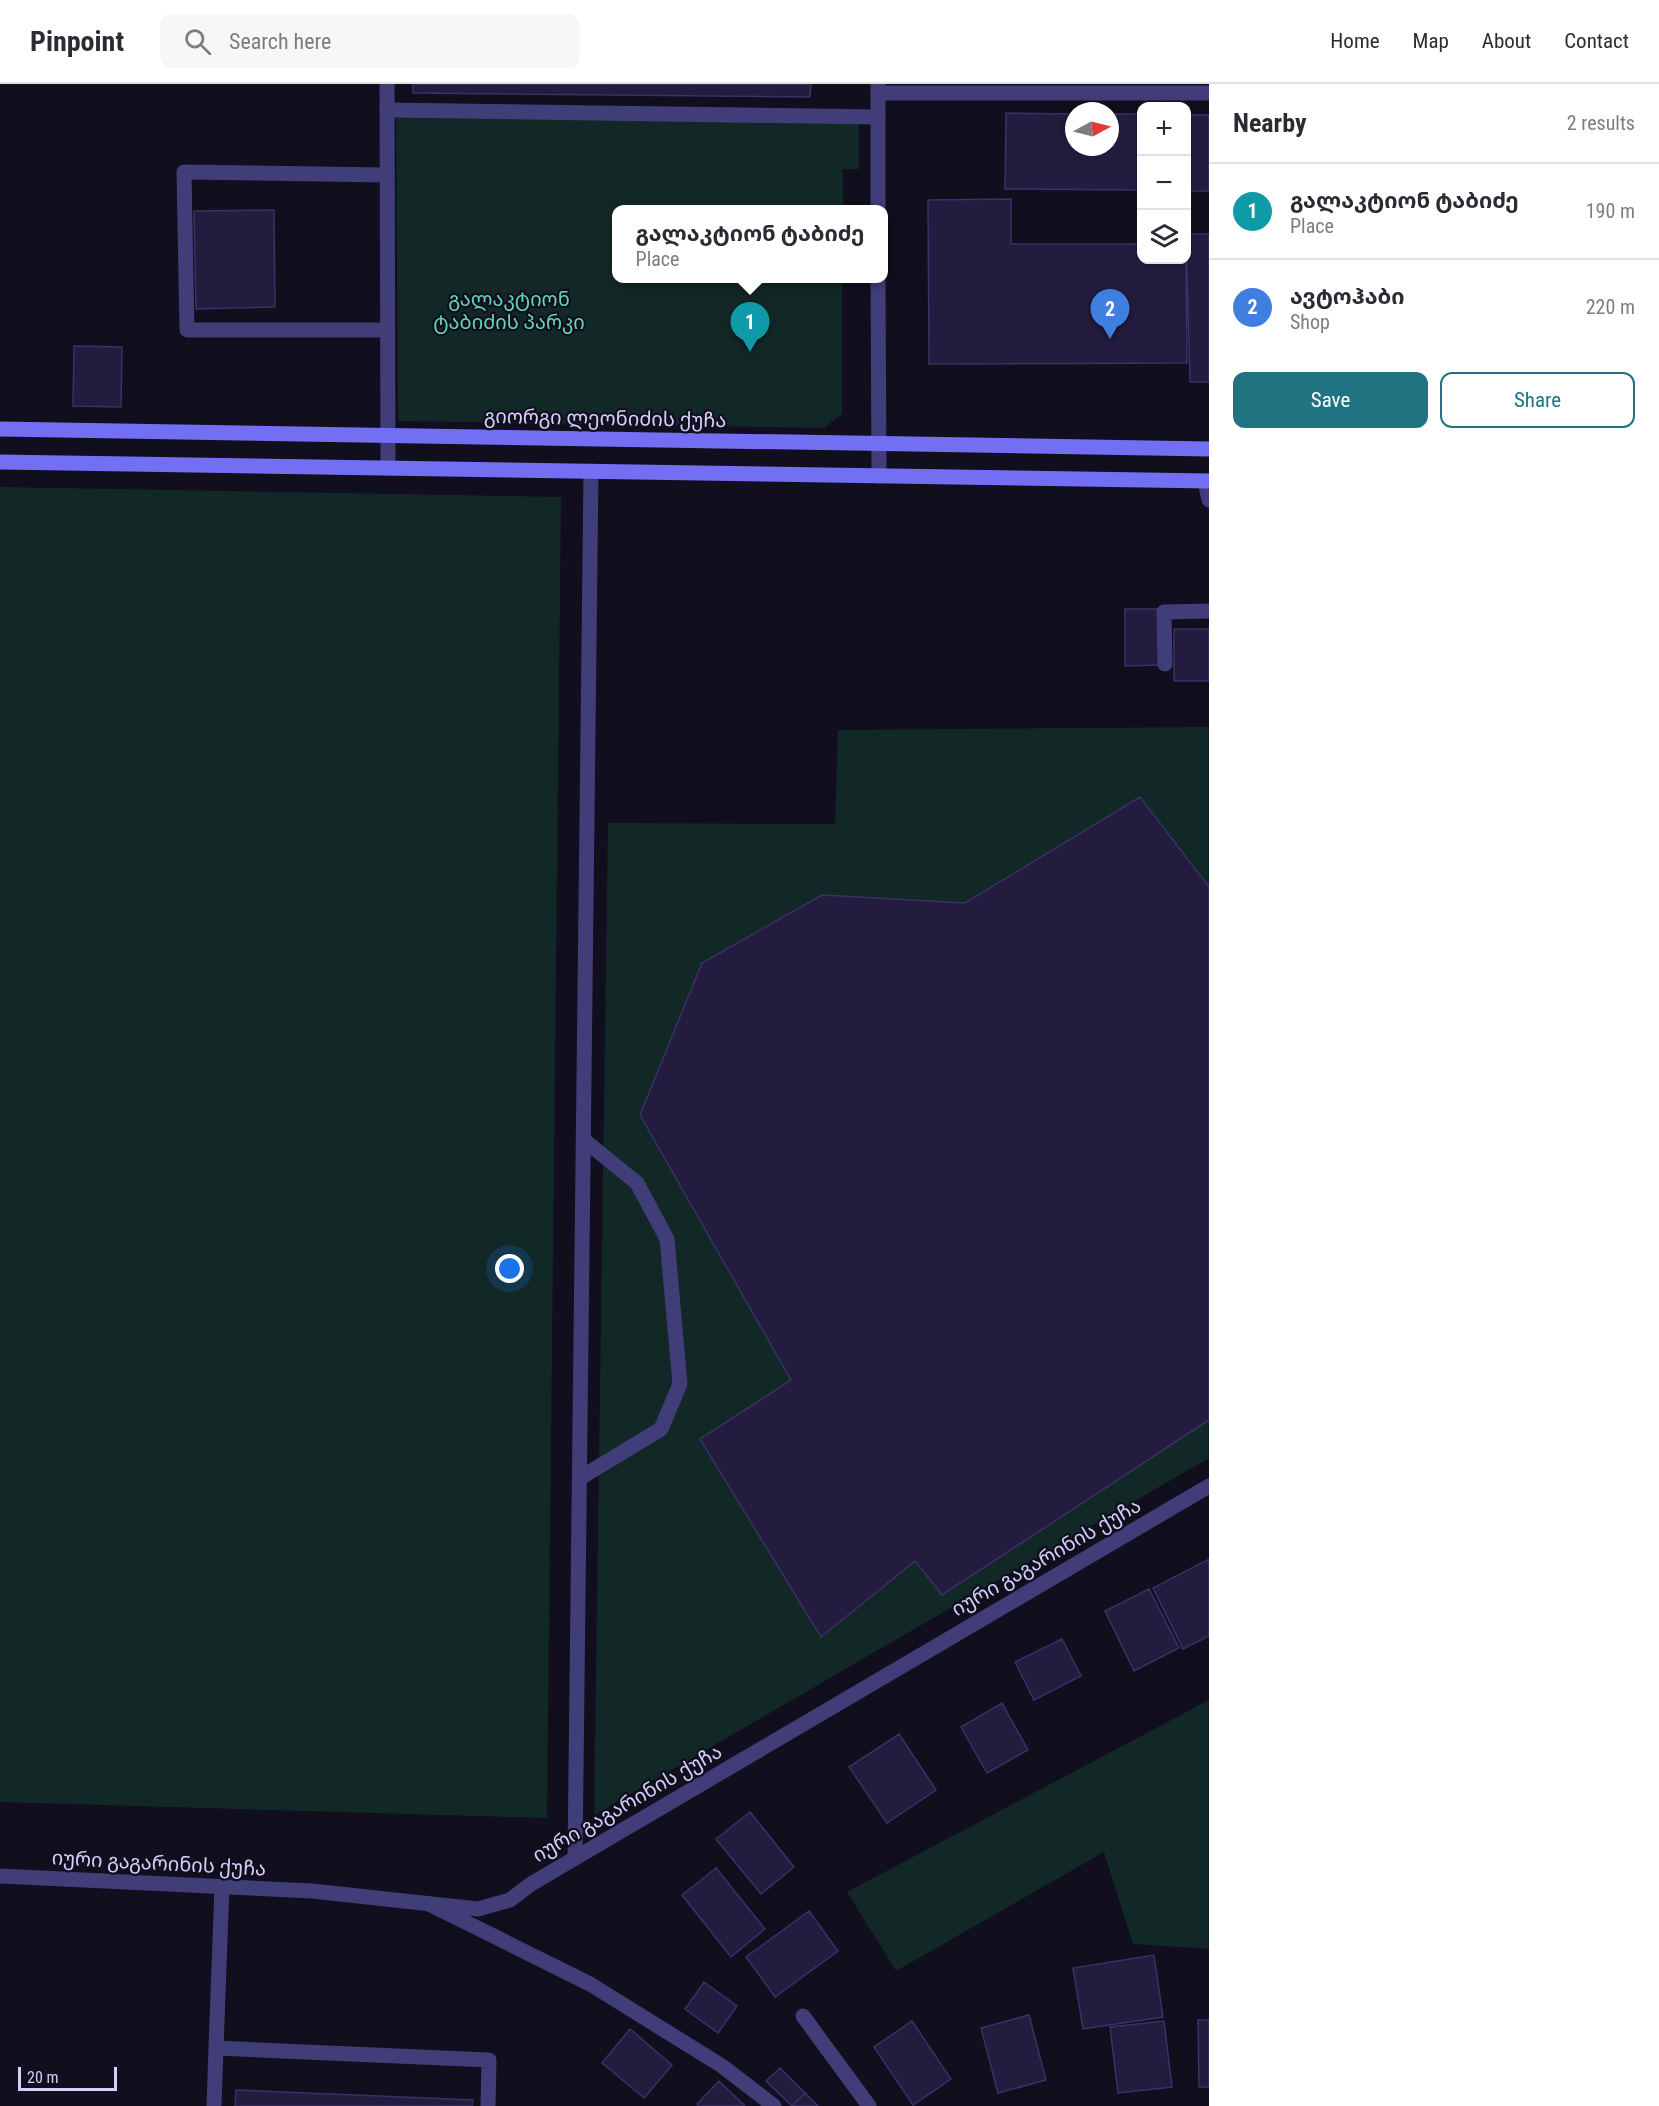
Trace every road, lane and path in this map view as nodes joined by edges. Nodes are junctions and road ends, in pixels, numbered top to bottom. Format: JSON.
{"nodes":[{"id":1,"x":387,"y":84,"type":"edge"},
{"id":2,"x":878,"y":88,"type":"edge"},
{"id":3,"x":1209,"y":93,"type":"edge"},
{"id":4,"x":387,"y":110,"type":"junction"},
{"id":5,"x":878,"y":117,"type":"junction"},
{"id":6,"x":387,"y":175,"type":"junction"},
{"id":7,"x":878,"y":205,"type":"edge"},
{"id":8,"x":879,"y":283,"type":"edge"},
{"id":9,"x":387,"y":330,"type":"junction"},
{"id":10,"x":0,"y":429,"type":"edge"},
{"id":11,"x":387,"y":435,"type":"junction"},
{"id":12,"x":878,"y":444,"type":"junction"},
{"id":13,"x":1209,"y":449,"type":"edge"},
{"id":14,"x":0,"y":462,"type":"edge"},
{"id":15,"x":388,"y":468,"type":"junction"},
{"id":16,"x":591,"y":471,"type":"junction"},
{"id":17,"x":879,"y":476,"type":"junction"},
{"id":18,"x":1207,"y":481,"type":"edge"},
{"id":19,"x":1209,"y":500,"type":"edge"},
{"id":20,"x":1209,"y":611,"type":"edge"},
{"id":21,"x":1165,"y":664,"type":"dead end"},
{"id":22,"x":584,"y":1140,"type":"junction"},
{"id":23,"x":580,"y":1478,"type":"junction"},
{"id":24,"x":1209,"y":1486,"type":"edge"},
{"id":25,"x":575,"y":1858,"type":"junction"},
{"id":26,"x":0,"y":1876,"type":"edge"},
{"id":27,"x":222,"y":1886,"type":"junction"},
{"id":28,"x":429,"y":1904,"type":"junction"},
{"id":29,"x":803,"y":2016,"type":"dead end"},
{"id":30,"x":216,"y":2048,"type":"junction"},
{"id":31,"x":214,"y":2106,"type":"edge"},
{"id":32,"x":488,"y":2106,"type":"edge"},
{"id":33,"x":774,"y":2106,"type":"edge"},
{"id":34,"x":869,"y":2106,"type":"edge"}],
"edges":[{"from":1,"to":4,"type":"street"},
{"from":2,"to":3,"type":"street"},
{"from":2,"to":5,"type":"street"},
{"from":4,"to":5,"type":"street"},
{"from":4,"to":6,"type":"street"},
{"from":5,"to":7,"type":"street"},
{"from":6,"to":9,"type":"street"},
{"from":6,"to":9,"type":"street"},
{"from":8,"to":12,"type":"street"},
{"from":9,"to":11,"type":"street"},
{"from":10,"to":11,"type":"main road","name":"გიორგი ლეონიძის ქუჩა"},
{"from":11,"to":12,"type":"main road","name":"გიორგი ლეონიძის ქუჩა"},
{"from":11,"to":15,"type":"street"},
{"from":12,"to":13,"type":"main road","name":"გიორგი ლეონიძის ქუჩა"},
{"from":12,"to":17,"type":"street"},
{"from":14,"to":15,"type":"main road"},
{"from":15,"to":16,"type":"main road"},
{"from":16,"to":17,"type":"main road"},
{"from":16,"to":22,"type":"street"},
{"from":17,"to":18,"type":"main road"},
{"from":18,"to":19,"type":"street"},
{"from":20,"to":21,"type":"street"},
{"from":22,"to":23,"type":"street"},
{"from":22,"to":23,"type":"street"},
{"from":23,"to":25,"type":"street"},
{"from":24,"to":25,"type":"street","name":"იური გაგარინის ქუჩა"},
{"from":25,"to":28,"type":"street","name":"იური გაგარინის ქუჩა"},
{"from":26,"to":27,"type":"street","name":"იური გაგარინის ქუჩა"},
{"from":27,"to":28,"type":"street","name":"იური გაგარინის ქუჩა"},
{"from":27,"to":30,"type":"street"},
{"from":28,"to":33,"type":"street"},
{"from":29,"to":34,"type":"street"},
{"from":30,"to":31,"type":"street"},
{"from":30,"to":32,"type":"street"}]}
